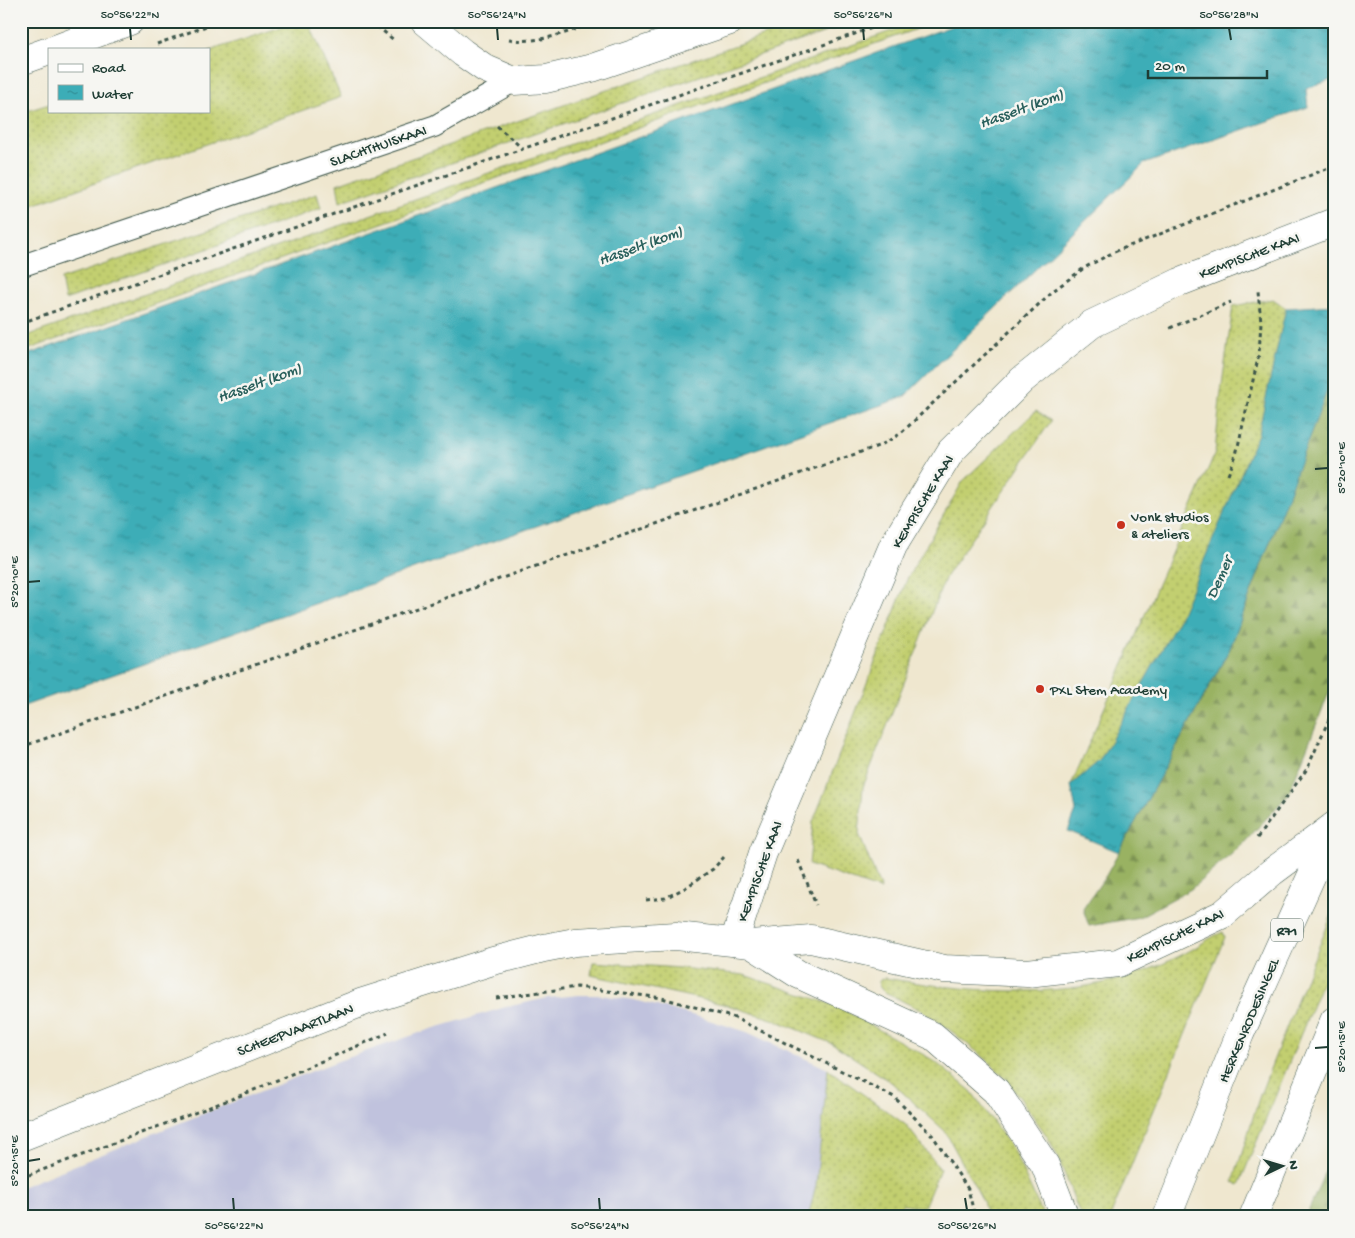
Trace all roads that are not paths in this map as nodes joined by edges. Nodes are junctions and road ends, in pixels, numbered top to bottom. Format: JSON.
{"nodes":[{"id":1,"x":130,"y":21,"type":"edge"},
{"id":2,"x":425,"y":21,"type":"edge"},
{"id":3,"x":730,"y":21,"type":"edge"},
{"id":4,"x":58,"y":48,"type":"edge"},
{"id":5,"x":48,"y":51,"type":"edge"},
{"id":6,"x":21,"y":61,"type":"edge"},
{"id":7,"x":514,"y":81,"type":"junction"},
{"id":8,"x":1334,"y":222,"type":"edge"},
{"id":9,"x":21,"y":266,"type":"edge"},
{"id":10,"x":1334,"y":826,"type":"edge"},
{"id":11,"x":575,"y":942,"type":"joint"},
{"id":12,"x":743,"y":943,"type":"junction"},
{"id":13,"x":1334,"y":1021,"type":"edge"},
{"id":14,"x":21,"y":1137,"type":"edge"},
{"id":15,"x":1065,"y":1217,"type":"edge"},
{"id":16,"x":1167,"y":1217,"type":"edge"},
{"id":17,"x":1253,"y":1217,"type":"edge"}],
"edges":[{"from":1,"to":4,"type":"main road"},
{"from":2,"to":7,"type":"main road"},
{"from":3,"to":7,"type":"main road","name":"SLACHTHUISKAAI"},
{"from":5,"to":6,"type":"main road"},
{"from":7,"to":9,"type":"lane","name":"SLACHTHUISKAAI"},
{"from":8,"to":12,"type":"main road","name":"KEMPISCHE KAAI"},
{"from":10,"to":12,"type":"main road","name":"KEMPISCHE KAAI"},
{"from":10,"to":16,"type":"main road","name":"HERKENRODESINGEL","number":"R71"},
{"from":11,"to":12,"type":"main road","name":"KEMPISCHE KAAI"},
{"from":11,"to":14,"type":"main road","name":"SCHEEPVAARTLAAN"},
{"from":12,"to":15,"type":"main road","name":"KEMPISCHE KAAI"},
{"from":13,"to":17,"type":"main road"}]}
